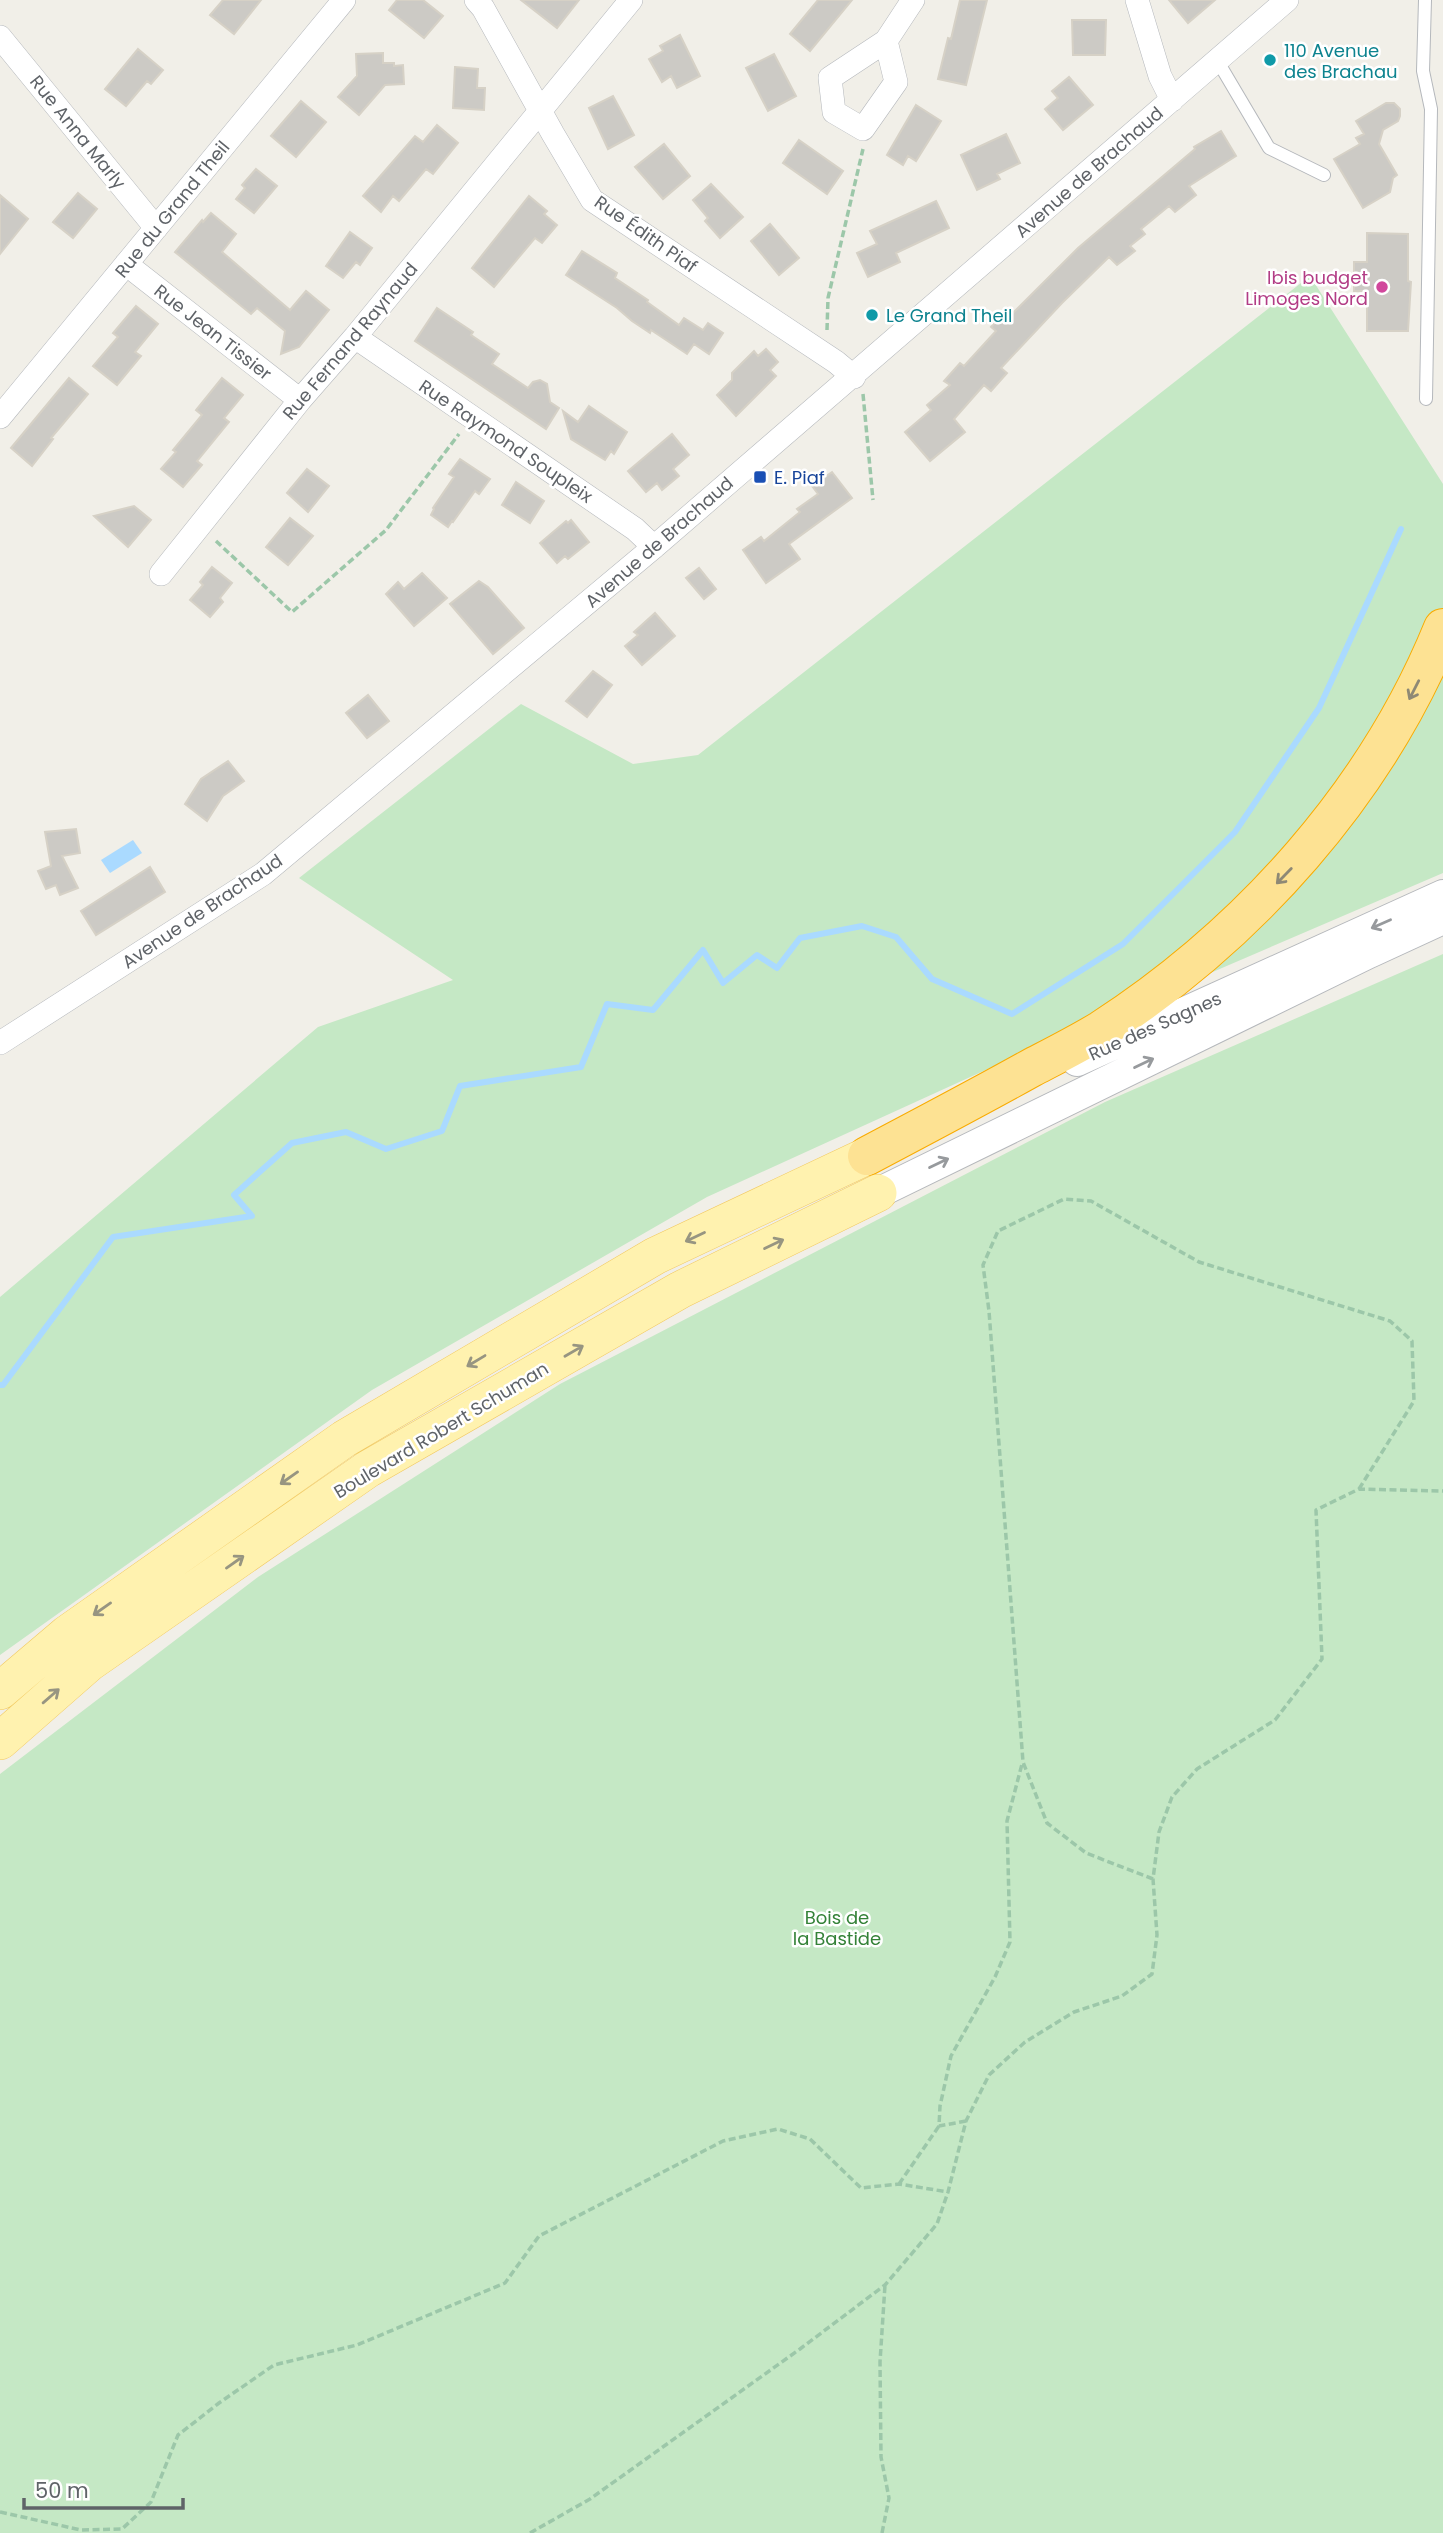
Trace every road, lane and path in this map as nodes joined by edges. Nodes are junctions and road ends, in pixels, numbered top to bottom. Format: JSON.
{"nodes":[{"id":1,"x":344,"y":0,"type":"edge"},
{"id":2,"x":476,"y":0,"type":"edge"},
{"id":3,"x":631,"y":0,"type":"edge"},
{"id":4,"x":913,"y":0,"type":"edge"},
{"id":5,"x":1137,"y":0,"type":"edge"},
{"id":6,"x":1287,"y":0,"type":"edge"},
{"id":7,"x":1424,"y":0,"type":"edge"},
{"id":8,"x":0,"y":37,"type":"edge"},
{"id":9,"x":886,"y":41,"type":"junction"},
{"id":10,"x":1217,"y":60,"type":"junction"},
{"id":11,"x":1172,"y":100,"type":"junction"},
{"id":12,"x":540,"y":110,"type":"junction"},
{"id":13,"x":863,"y":129,"type":"junction"},
{"id":14,"x":1324,"y":175,"type":"dead end"},
{"id":15,"x":156,"y":228,"type":"junction"},
{"id":16,"x":127,"y":264,"type":"junction"},
{"id":17,"x":827,"y":331,"type":"dead end"},
{"id":18,"x":355,"y":337,"type":"junction"},
{"id":19,"x":854,"y":377,"type":"junction"},
{"id":20,"x":1426,"y":399,"type":"dead end"},
{"id":21,"x":300,"y":400,"type":"junction"},
{"id":22,"x":0,"y":417,"type":"edge"},
{"id":23,"x":464,"y":426,"type":"dead end"},
{"id":24,"x":873,"y":500,"type":"dead end"},
{"id":25,"x":212,"y":537,"type":"dead end"},
{"id":26,"x":654,"y":547,"type":"junction"},
{"id":27,"x":160,"y":574,"type":"dead end"},
{"id":28,"x":1443,"y":628,"type":"edge"},
{"id":29,"x":1443,"y":895,"type":"edge"},
{"id":30,"x":1443,"y":919,"type":"edge"},
{"id":31,"x":0,"y":1043,"type":"edge"},
{"id":32,"x":867,"y":1156,"type":"junction"},
{"id":33,"x":878,"y":1193,"type":"joint"},
{"id":34,"x":1359,"y":1489,"type":"junction"},
{"id":35,"x":1443,"y":1491,"type":"edge"},
{"id":36,"x":0,"y":1691,"type":"edge"},
{"id":37,"x":0,"y":1741,"type":"edge"},
{"id":38,"x":1023,"y":1762,"type":"junction"},
{"id":39,"x":1153,"y":1879,"type":"junction"},
{"id":40,"x":966,"y":2120,"type":"junction"},
{"id":41,"x":939,"y":2126,"type":"junction"},
{"id":42,"x":899,"y":2184,"type":"junction"},
{"id":43,"x":948,"y":2192,"type":"junction"},
{"id":44,"x":885,"y":2285,"type":"junction"},
{"id":45,"x":0,"y":2511,"type":"edge"},
{"id":46,"x":530,"y":2533,"type":"edge"},
{"id":47,"x":882,"y":2533,"type":"edge"}],
"edges":[{"from":1,"to":15,"type":"street","name":"Rue du Grand Theil"},
{"from":2,"to":12,"type":"street","name":"Rue Édith Piaf"},
{"from":3,"to":12,"type":"street","name":"Rue Fernand Raynaud"},
{"from":4,"to":9,"type":"street"},
{"from":5,"to":11,"type":"street"},
{"from":6,"to":10,"type":"street","name":"Avenue de Brachaud"},
{"from":7,"to":20,"type":"lane"},
{"from":8,"to":15,"type":"street","name":"Rue Anna Marly"},
{"from":9,"to":13,"type":"street"},
{"from":9,"to":13,"type":"street"},
{"from":10,"to":11,"type":"street","name":"Avenue de Brachaud"},
{"from":10,"to":14,"type":"lane"},
{"from":11,"to":19,"type":"street","name":"Avenue de Brachaud"},
{"from":12,"to":18,"type":"street","name":"Rue Fernand Raynaud"},
{"from":12,"to":19,"type":"street","name":"Rue Édith Piaf"},
{"from":13,"to":17,"type":"path"},
{"from":15,"to":16,"type":"street","name":"Rue du Grand Theil"},
{"from":16,"to":21,"type":"street","name":"Rue Jean Tissier"},
{"from":16,"to":22,"type":"street","name":"Rue du Grand Theil"},
{"from":18,"to":21,"type":"street","name":"Rue Fernand Raynaud"},
{"from":18,"to":26,"type":"street","name":"Rue Raymond Soupleix"},
{"from":19,"to":24,"type":"path"},
{"from":19,"to":26,"type":"street","name":"Avenue de Brachaud"},
{"from":21,"to":27,"type":"street","name":"Rue Fernand Raynaud"},
{"from":23,"to":25,"type":"path"},
{"from":26,"to":31,"type":"street","name":"Avenue de Brachaud"},
{"from":28,"to":32,"type":"highway","one_way":true},
{"from":29,"to":32,"type":"street","name":"Rue des Sagnes","one_way":true},
{"from":33,"to":30,"type":"street","name":"Rue des Sagnes","one_way":true},
{"from":32,"to":36,"type":"main road","one_way":true},
{"from":37,"to":33,"type":"main road","name":"Boulevard Robert Schuman","one_way":true},
{"from":34,"to":35,"type":"path"},
{"from":34,"to":38,"type":"path"},
{"from":34,"to":39,"type":"path"},
{"from":38,"to":39,"type":"path"},
{"from":38,"to":41,"type":"path"},
{"from":39,"to":40,"type":"path"},
{"from":40,"to":41,"type":"path"},
{"from":40,"to":43,"type":"path"},
{"from":41,"to":42,"type":"path"},
{"from":42,"to":43,"type":"path"},
{"from":42,"to":45,"type":"path"},
{"from":43,"to":44,"type":"path"},
{"from":44,"to":46,"type":"path"},
{"from":44,"to":47,"type":"path"}]}
